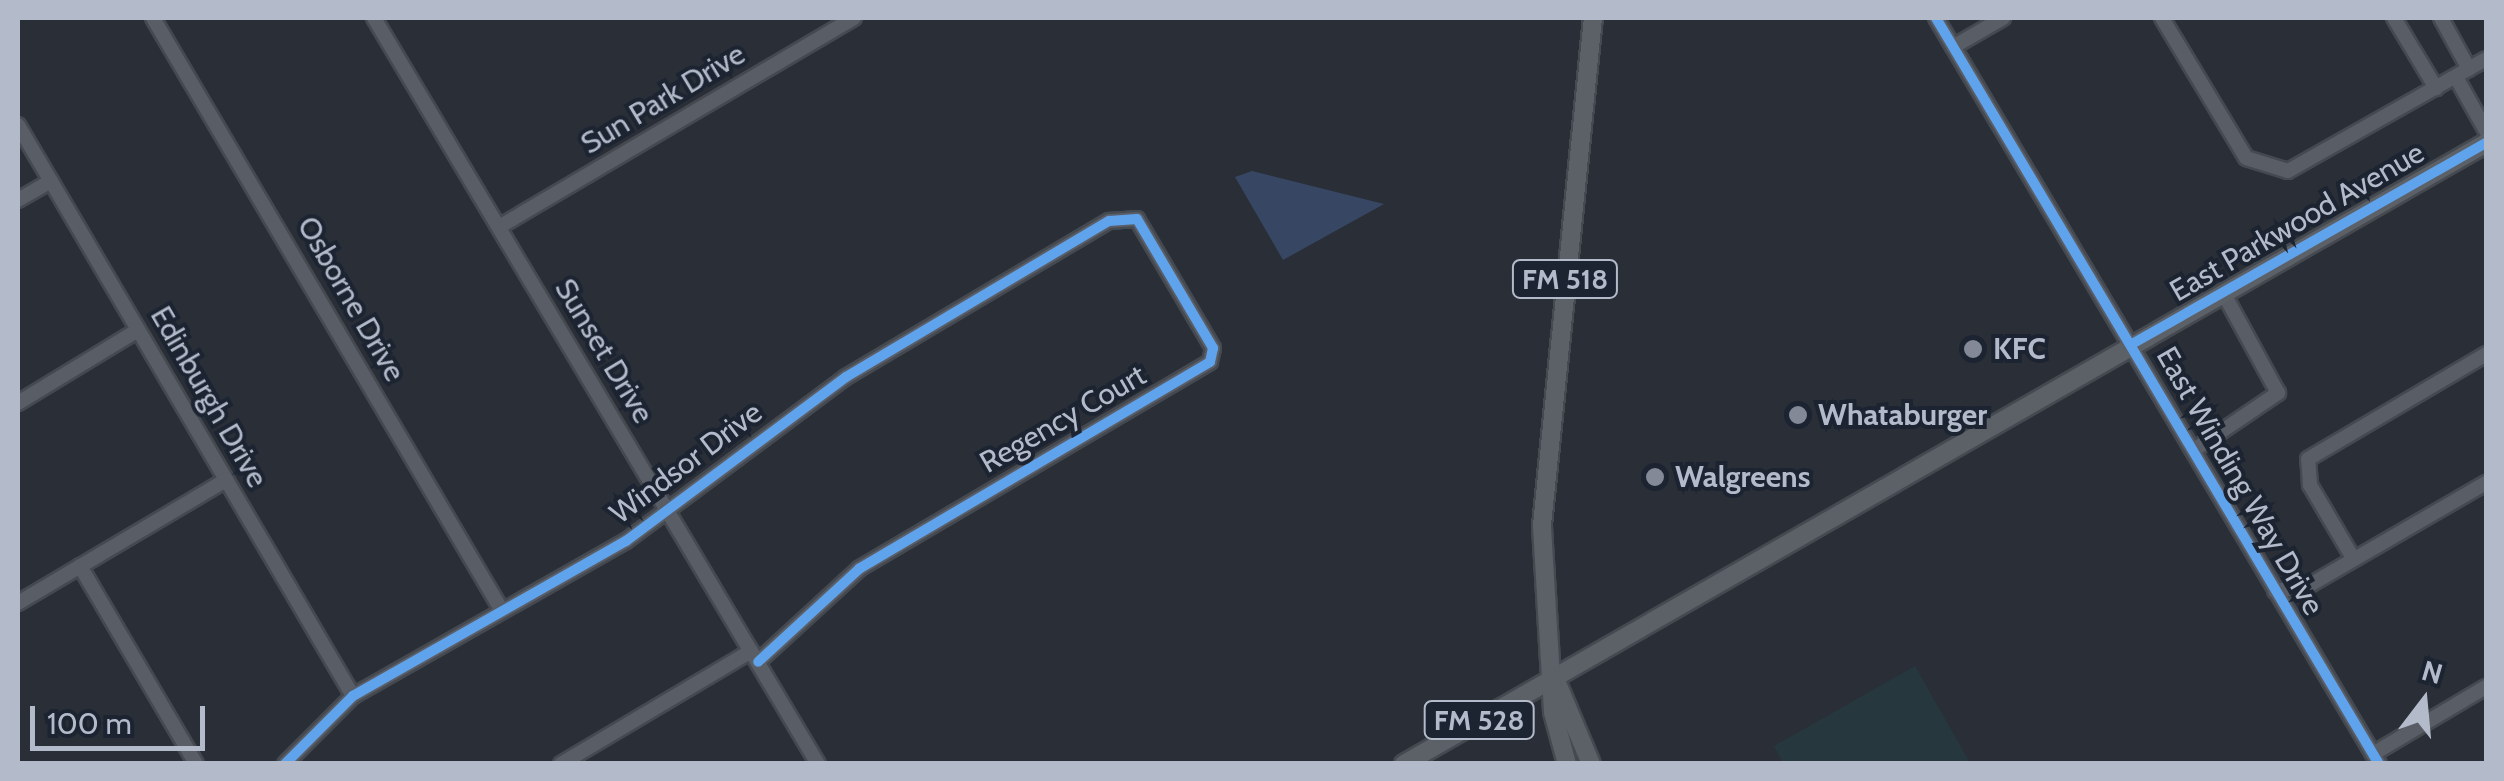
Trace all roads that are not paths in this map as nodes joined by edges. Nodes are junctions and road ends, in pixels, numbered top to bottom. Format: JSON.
{"nodes":[{"id":1,"x":154,"y":18,"type":"edge"},
{"id":2,"x":374,"y":18,"type":"edge"},
{"id":3,"x":854,"y":18,"type":"edge"},
{"id":4,"x":1593,"y":18,"type":"edge"},
{"id":5,"x":1936,"y":18,"type":"edge"},
{"id":6,"x":2003,"y":18,"type":"edge"},
{"id":7,"x":2162,"y":18,"type":"edge"},
{"id":8,"x":2394,"y":18,"type":"edge"},
{"id":9,"x":2442,"y":18,"type":"edge"},
{"id":10,"x":1953,"y":47,"type":"junction"},
{"id":11,"x":2486,"y":59,"type":"edge"},
{"id":12,"x":2463,"y":73,"type":"junction"},
{"id":13,"x":2436,"y":88,"type":"junction"},
{"id":14,"x":18,"y":125,"type":"edge"},
{"id":15,"x":2486,"y":132,"type":"edge"},
{"id":16,"x":2486,"y":143,"type":"edge"},
{"id":17,"x":50,"y":181,"type":"junction"},
{"id":18,"x":18,"y":200,"type":"edge"},
{"id":19,"x":499,"y":227,"type":"junction"},
{"id":20,"x":1075,"y":242,"type":"joint"},
{"id":21,"x":2224,"y":292,"type":"junction"},
{"id":22,"x":138,"y":330,"type":"junction"},
{"id":23,"x":2132,"y":344,"type":"junction"},
{"id":24,"x":2486,"y":354,"type":"edge"},
{"id":25,"x":18,"y":403,"type":"edge"},
{"id":26,"x":2194,"y":450,"type":"junction"},
{"id":27,"x":226,"y":480,"type":"junction"},
{"id":28,"x":2486,"y":483,"type":"edge"},
{"id":29,"x":668,"y":512,"type":"junction"},
{"id":30,"x":2354,"y":558,"type":"junction"},
{"id":31,"x":80,"y":566,"type":"junction"},
{"id":32,"x":2308,"y":586,"type":"junction"},
{"id":33,"x":2275,"y":591,"type":"junction"},
{"id":34,"x":18,"y":603,"type":"edge"},
{"id":35,"x":501,"y":609,"type":"junction"},
{"id":36,"x":2290,"y":614,"type":"junction"},
{"id":37,"x":754,"y":657,"type":"junction"},
{"id":38,"x":1553,"y":676,"type":"junction"},
{"id":39,"x":2486,"y":687,"type":"edge"},
{"id":40,"x":353,"y":696,"type":"junction"},
{"id":41,"x":2376,"y":759,"type":"edge"},
{"id":42,"x":196,"y":764,"type":"edge"},
{"id":43,"x":286,"y":764,"type":"edge"},
{"id":44,"x":561,"y":764,"type":"edge"},
{"id":45,"x":818,"y":764,"type":"edge"},
{"id":46,"x":1404,"y":764,"type":"edge"},
{"id":47,"x":1567,"y":764,"type":"edge"},
{"id":48,"x":1591,"y":764,"type":"edge"}],
"edges":[{"from":1,"to":35,"type":"street","name":"Osborne Drive"},
{"from":2,"to":19,"type":"street","name":"Sunset Drive"},
{"from":3,"to":19,"type":"street","name":"Sun Park Drive"},
{"from":4,"to":38,"type":"main road","number":"FM 518"},
{"from":5,"to":10,"type":"street","name":"East Winding Way Drive"},
{"from":6,"to":10,"type":"street"},
{"from":7,"to":13,"type":"street"},
{"from":8,"to":13,"type":"street"},
{"from":9,"to":12,"type":"street"},
{"from":10,"to":23,"type":"street","name":"East Winding Way Drive"},
{"from":11,"to":12,"type":"street"},
{"from":12,"to":13,"type":"street"},
{"from":12,"to":15,"type":"street"},
{"from":14,"to":17,"type":"street","name":"Edinburgh Drive"},
{"from":16,"to":21,"type":"main road","name":"East Parkwood Avenue","number":"FM 528"},
{"from":17,"to":18,"type":"street"},
{"from":17,"to":22,"type":"street","name":"Edinburgh Drive"},
{"from":19,"to":29,"type":"street","name":"Sunset Drive"},
{"from":20,"to":29,"type":"street","name":"Windsor Drive"},
{"from":20,"to":37,"type":"street","name":"Regency Court"},
{"from":21,"to":23,"type":"main road","name":"East Parkwood Avenue","number":"FM 528"},
{"from":21,"to":26,"type":"street"},
{"from":22,"to":25,"type":"street"},
{"from":22,"to":27,"type":"street","name":"Edinburgh Drive"},
{"from":23,"to":26,"type":"street","name":"East Winding Way Drive"},
{"from":23,"to":38,"type":"main road","name":"East Parkwood Avenue","number":"FM 528"},
{"from":24,"to":30,"type":"street"},
{"from":26,"to":33,"type":"street","name":"East Winding Way Drive"},
{"from":27,"to":31,"type":"street"},
{"from":27,"to":40,"type":"street","name":"Edinburgh Drive"},
{"from":28,"to":30,"type":"street"},
{"from":29,"to":35,"type":"street","name":"Windsor Drive"},
{"from":29,"to":37,"type":"street","name":"Sunset Drive"},
{"from":30,"to":32,"type":"street"},
{"from":31,"to":34,"type":"street"},
{"from":31,"to":42,"type":"street"},
{"from":32,"to":33,"type":"street"},
{"from":32,"to":36,"type":"street"},
{"from":33,"to":36,"type":"street","name":"East Winding Way Drive"},
{"from":35,"to":40,"type":"street","name":"Windsor Drive"},
{"from":36,"to":41,"type":"street","name":"East Winding Way Drive"},
{"from":37,"to":44,"type":"street","name":"Regency Court"},
{"from":37,"to":45,"type":"street","name":"Sunset Drive"},
{"from":38,"to":46,"type":"main road","number":"FM 528"},
{"from":38,"to":47,"type":"main road","number":"FM 518"},
{"from":38,"to":48,"type":"main road","number":"FM 518"},
{"from":39,"to":41,"type":"street"},
{"from":40,"to":43,"type":"street","name":"Windsor Drive"}]}
